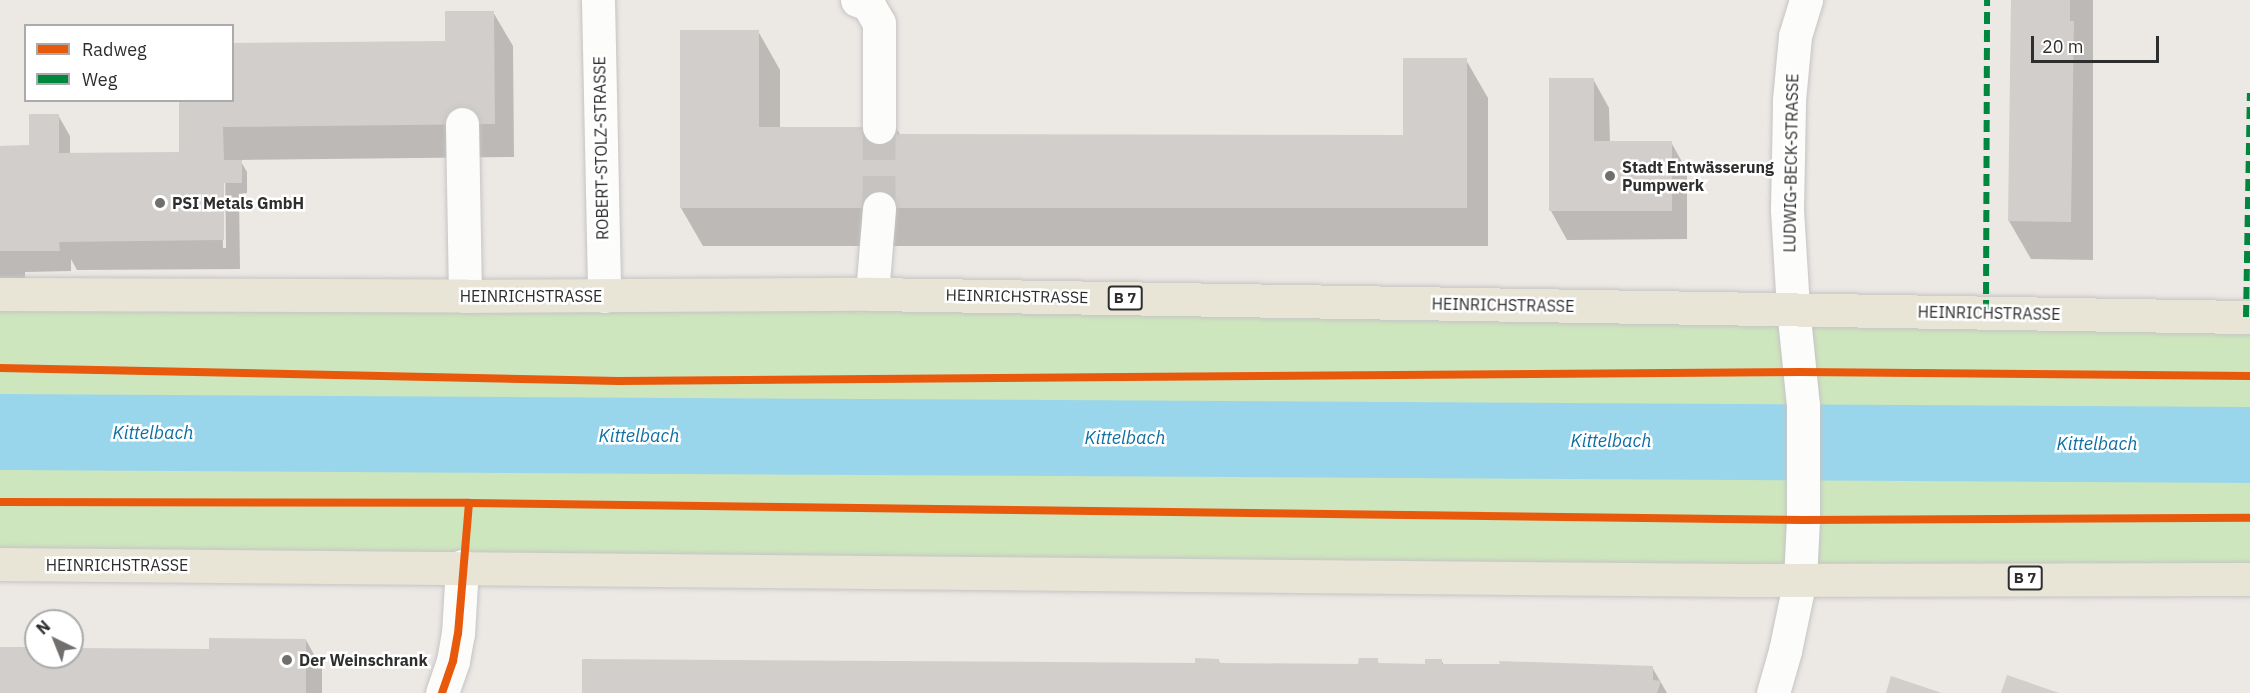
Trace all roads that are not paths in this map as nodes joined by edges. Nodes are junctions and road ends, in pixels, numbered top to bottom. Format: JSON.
{"nodes":[{"id":1,"x":598,"y":0,"type":"edge"},
{"id":2,"x":857,"y":0,"type":"edge"},
{"id":3,"x":1806,"y":0,"type":"edge"},
{"id":4,"x":462,"y":124,"type":"dead end"},
{"id":5,"x":879,"y":127,"type":"tunnel mouth"},
{"id":6,"x":879,"y":208,"type":"tunnel mouth"},
{"id":7,"x":0,"y":294,"type":"edge"},
{"id":8,"x":872,"y":294,"type":"junction"},
{"id":9,"x":465,"y":296,"type":"junction"},
{"id":10,"x":604,"y":296,"type":"junction"},
{"id":11,"x":1792,"y":309,"type":"junction"},
{"id":12,"x":2250,"y":317,"type":"edge"},
{"id":13,"x":0,"y":564,"type":"edge"},
{"id":14,"x":462,"y":566,"type":"junction"},
{"id":15,"x":1800,"y":579,"type":"junction"},
{"id":16,"x":2250,"y":579,"type":"edge"},
{"id":17,"x":442,"y":693,"type":"edge"},
{"id":18,"x":1773,"y":693,"type":"edge"}],
"edges":[{"from":1,"to":10,"type":"street","name":"ROBERT-STOLZ-STRASSE"},
{"from":2,"to":5,"type":"street"},
{"from":3,"to":11,"type":"street","name":"LUDWIG-BECK-STRASSE"},
{"from":4,"to":9,"type":"street"},
{"from":6,"to":8,"type":"street"},
{"from":7,"to":9,"type":"main road","name":"HEINRICHSTRASSE","number":"B 7"},
{"from":8,"to":10,"type":"main road","name":"HEINRICHSTRASSE","number":"B 7"},
{"from":8,"to":11,"type":"main road","name":"HEINRICHSTRASSE","number":"B 7"},
{"from":9,"to":10,"type":"main road","name":"HEINRICHSTRASSE","number":"B 7"},
{"from":11,"to":12,"type":"main road","name":"HEINRICHSTRASSE","number":"B 7"},
{"from":11,"to":15,"type":"street","name":"LUDWIG-BECK-STRASSE"},
{"from":13,"to":14,"type":"main road","name":"HEINRICHSTRASSE","number":"B 7"},
{"from":14,"to":15,"type":"main road","name":"HEINRICHSTRASSE","number":"B 7"},
{"from":14,"to":17,"type":"street"},
{"from":15,"to":16,"type":"main road","name":"HEINRICHSTRASSE","number":"B 7"},
{"from":15,"to":18,"type":"street","name":"LUDWIG-BECK-STRASSE"}]}
